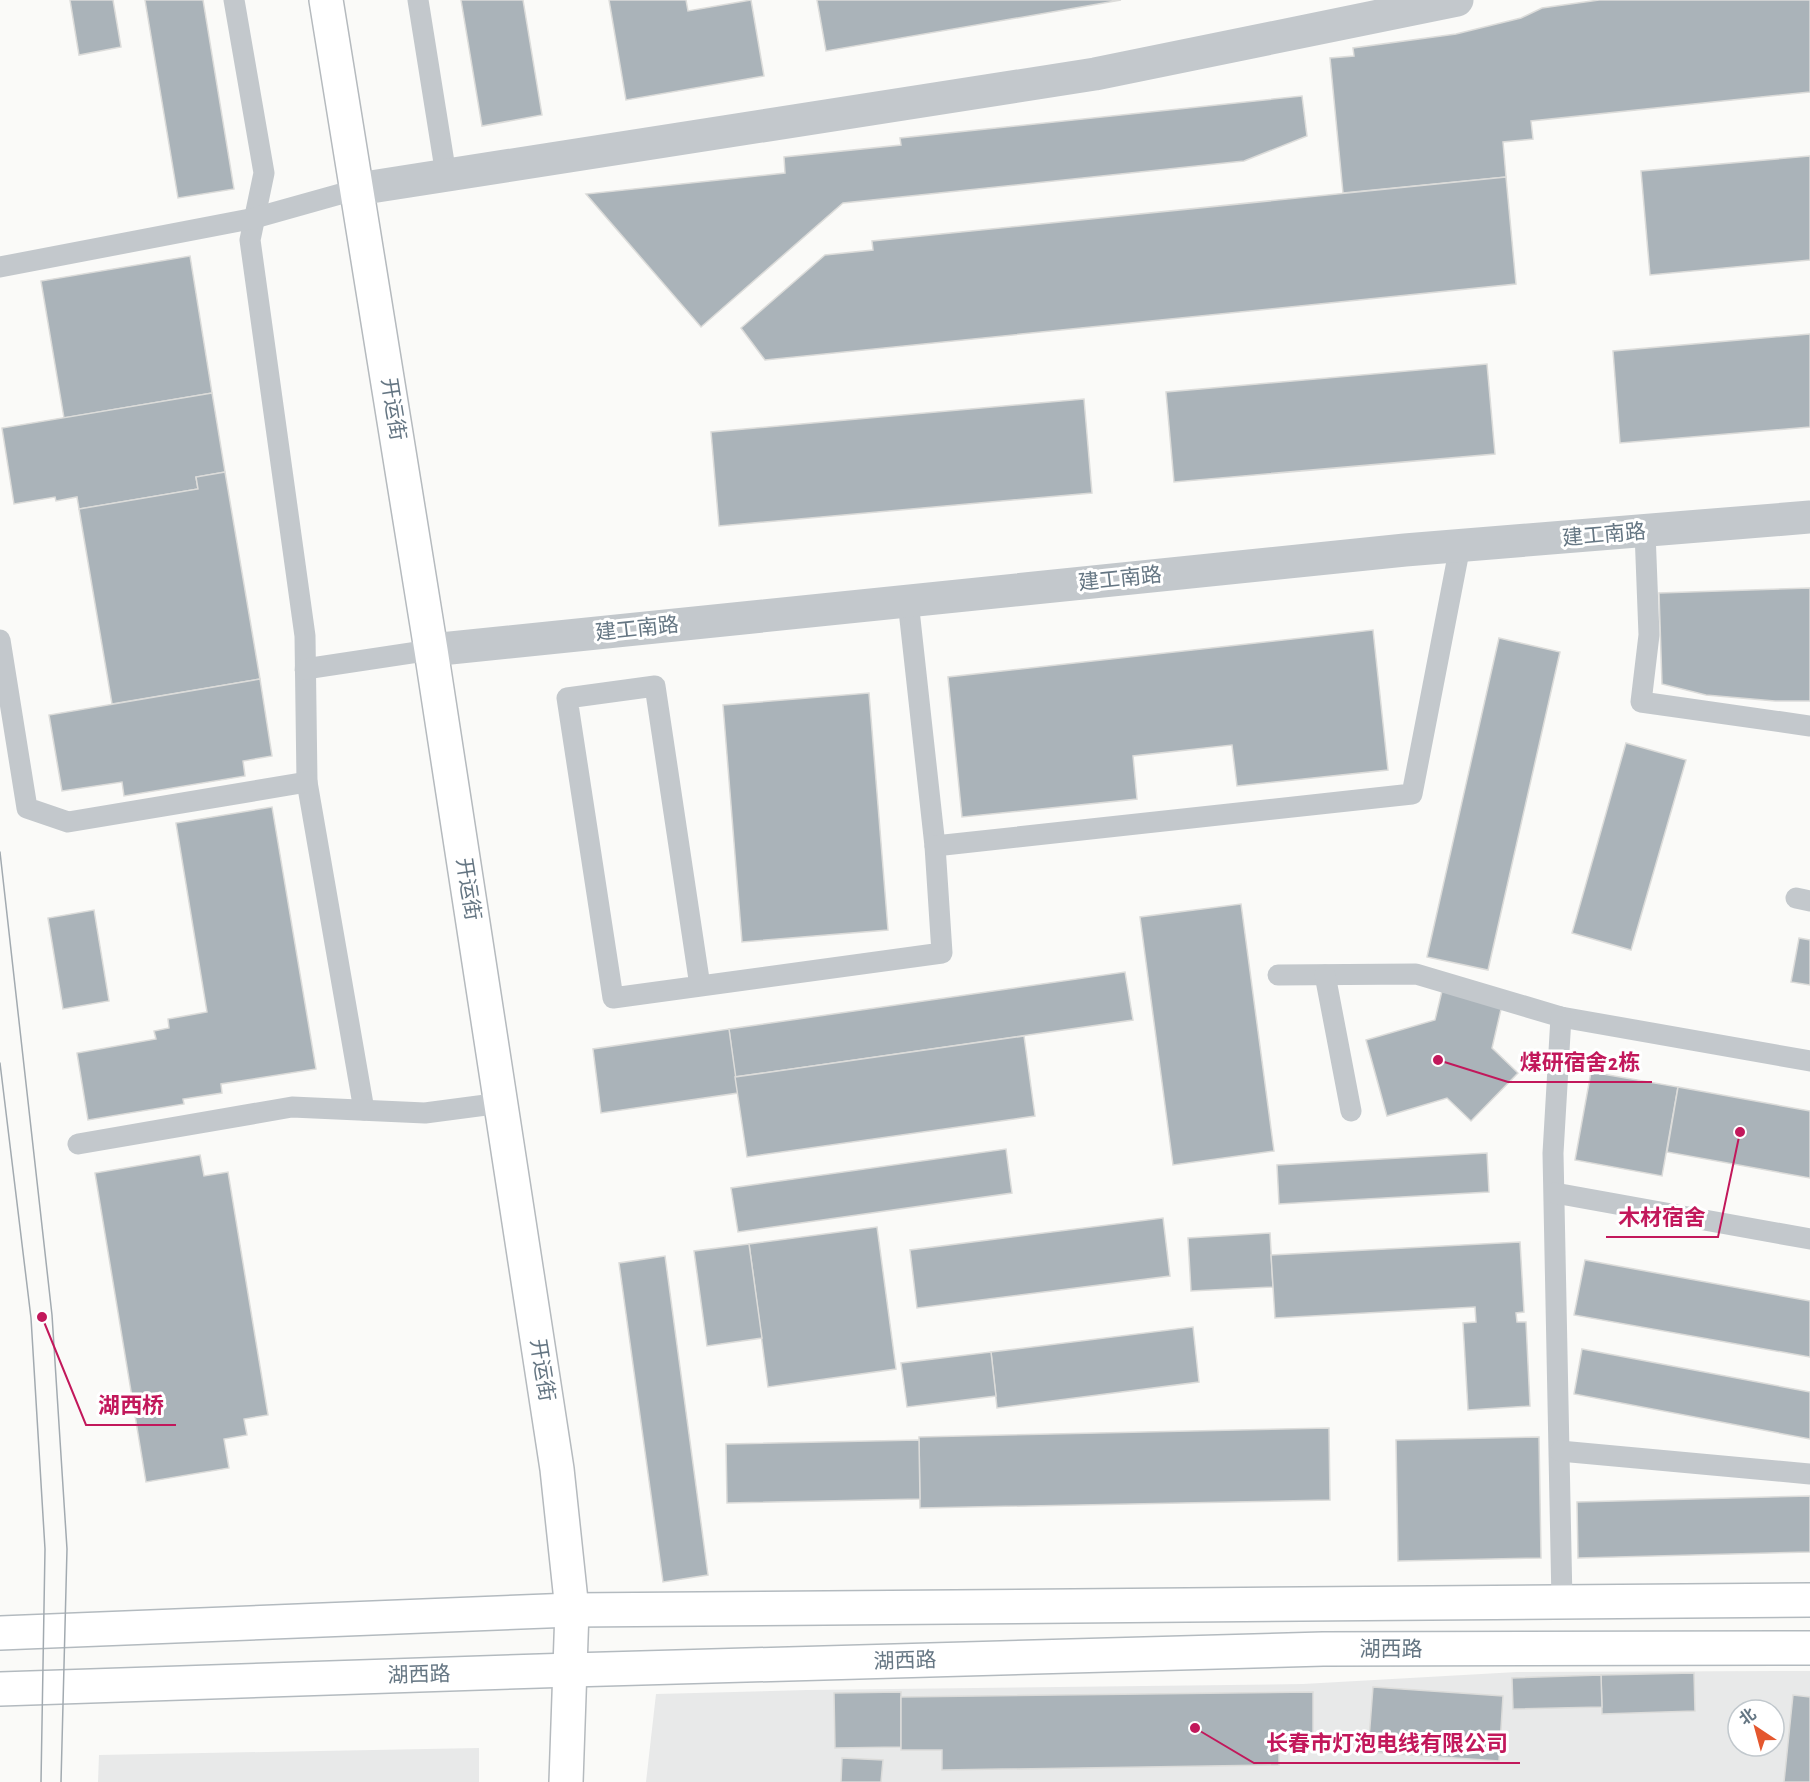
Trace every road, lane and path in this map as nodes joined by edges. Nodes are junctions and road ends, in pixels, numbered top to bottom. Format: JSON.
{"nodes":[{"id":1,"x":234,"y":0,"type":"edge"},
{"id":2,"x":326,"y":0,"type":"edge"},
{"id":3,"x":418,"y":0,"type":"edge"},
{"id":4,"x":1457,"y":0,"type":"edge"},
{"id":5,"x":446,"y":175,"type":"junction"},
{"id":6,"x":358,"y":189,"type":"junction"},
{"id":7,"x":255,"y":218,"type":"junction"},
{"id":8,"x":0,"y":267,"type":"edge"},
{"id":9,"x":1810,"y":517,"type":"edge"},
{"id":10,"x":1645,"y":532,"type":"junction"},
{"id":11,"x":1460,"y":546,"type":"junction"},
{"id":12,"x":908,"y":601,"type":"junction"},
{"id":13,"x":0,"y":640,"type":"edge"},
{"id":14,"x":431,"y":650,"type":"junction"},
{"id":15,"x":305,"y":669,"type":"junction"},
{"id":16,"x":1810,"y":726,"type":"edge"},
{"id":17,"x":307,"y":782,"type":"junction"},
{"id":18,"x":935,"y":846,"type":"junction"},
{"id":19,"x":1278,"y":975,"type":"dead end"},
{"id":20,"x":1325,"y":975,"type":"junction"},
{"id":21,"x":700,"y":986,"type":"junction"},
{"id":22,"x":1561,"y":1017,"type":"junction"},
{"id":23,"x":1810,"y":1061,"type":"edge"},
{"id":24,"x":501,"y":1103,"type":"junction"},
{"id":25,"x":364,"y":1110,"type":"junction"},
{"id":26,"x":1351,"y":1111,"type":"dead end"},
{"id":27,"x":78,"y":1144,"type":"dead end"},
{"id":28,"x":1555,"y":1193,"type":"junction"},
{"id":29,"x":1810,"y":1239,"type":"edge"},
{"id":30,"x":1560,"y":1451,"type":"junction"},
{"id":31,"x":1810,"y":1474,"type":"edge"},
{"id":32,"x":1810,"y":1600,"type":"edge"},
{"id":33,"x":1562,"y":1602,"type":"junction"},
{"id":34,"x":572,"y":1610,"type":"junction"},
{"id":35,"x":0,"y":1633,"type":"edge"},
{"id":36,"x":1810,"y":1648,"type":"edge"},
{"id":37,"x":571,"y":1670,"type":"junction"},
{"id":38,"x":0,"y":1689,"type":"edge"},
{"id":39,"x":566,"y":1782,"type":"edge"}],
"edges":[{"from":1,"to":7,"type":"lane"},
{"from":2,"to":6,"type":"main road","name":"开运街"},
{"from":3,"to":5,"type":"lane"},
{"from":4,"to":5,"type":"street"},
{"from":5,"to":6,"type":"street"},
{"from":6,"to":7,"type":"lane"},
{"from":6,"to":14,"type":"main road","name":"开运街"},
{"from":7,"to":8,"type":"lane"},
{"from":7,"to":15,"type":"lane"},
{"from":9,"to":10,"type":"street","name":"建工南路"},
{"from":10,"to":11,"type":"street","name":"建工南路"},
{"from":10,"to":16,"type":"lane"},
{"from":11,"to":12,"type":"street","name":"建工南路"},
{"from":11,"to":18,"type":"lane"},
{"from":12,"to":14,"type":"street","name":"建工南路"},
{"from":12,"to":18,"type":"lane"},
{"from":13,"to":17,"type":"lane"},
{"from":14,"to":15,"type":"lane"},
{"from":14,"to":24,"type":"main road","name":"开运街"},
{"from":15,"to":17,"type":"lane"},
{"from":17,"to":25,"type":"lane"},
{"from":18,"to":21,"type":"lane"},
{"from":19,"to":20,"type":"lane"},
{"from":20,"to":22,"type":"lane"},
{"from":20,"to":26,"type":"lane"},
{"from":21,"to":21,"type":"lane"},
{"from":22,"to":23,"type":"lane"},
{"from":22,"to":28,"type":"lane"},
{"from":24,"to":25,"type":"lane"},
{"from":24,"to":34,"type":"main road","name":"开运街"},
{"from":25,"to":27,"type":"lane"},
{"from":28,"to":29,"type":"lane"},
{"from":28,"to":30,"type":"lane"},
{"from":30,"to":31,"type":"lane"},
{"from":30,"to":33,"type":"lane"},
{"from":32,"to":33,"type":"main road"},
{"from":33,"to":34,"type":"main road"},
{"from":34,"to":35,"type":"main road"},
{"from":34,"to":37,"type":"main road","name":"开运街"},
{"from":36,"to":37,"type":"main road","name":"湖西路"},
{"from":37,"to":38,"type":"main road","name":"湖西路"},
{"from":37,"to":39,"type":"main road","name":"开运街"}]}
